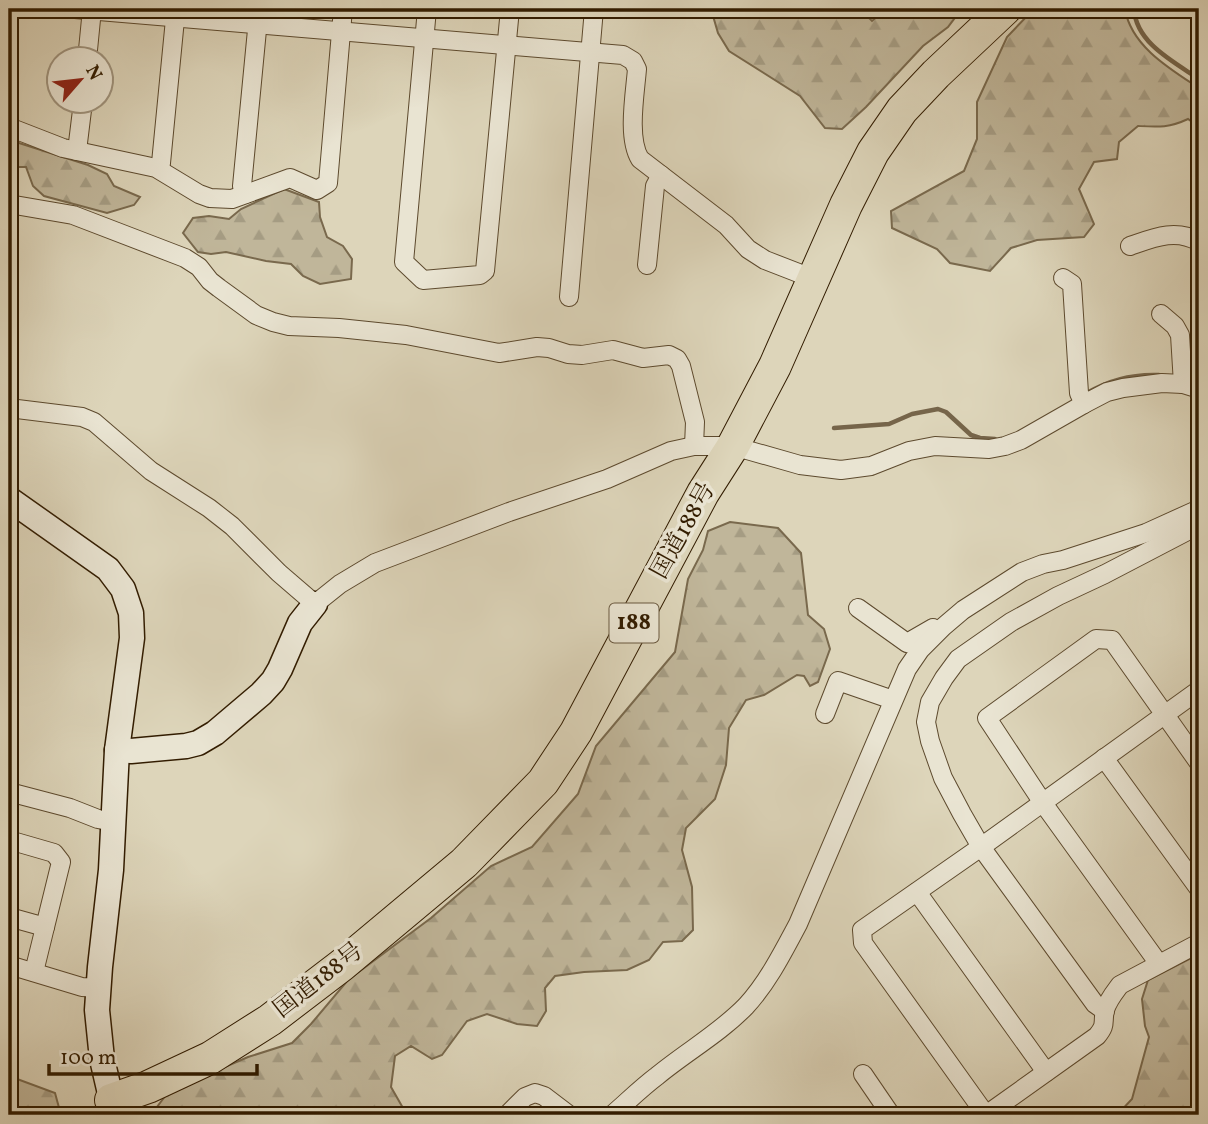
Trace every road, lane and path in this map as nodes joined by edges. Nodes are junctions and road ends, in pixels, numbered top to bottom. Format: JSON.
{"nodes":[{"id":1,"x":86,"y":9,"type":"edge"},
{"id":2,"x":343,"y":9,"type":"edge"},
{"id":3,"x":427,"y":9,"type":"edge"},
{"id":4,"x":510,"y":9,"type":"edge"},
{"id":5,"x":594,"y":9,"type":"edge"},
{"id":6,"x":1005,"y":9,"type":"edge"},
{"id":7,"x":175,"y":13,"type":"edge"},
{"id":8,"x":258,"y":17,"type":"edge"},
{"id":9,"x":341,"y":32,"type":"junction"},
{"id":10,"x":424,"y":38,"type":"junction"},
{"id":11,"x":87,"y":46,"type":"edge"},
{"id":12,"x":506,"y":46,"type":"junction"},
{"id":13,"x":591,"y":54,"type":"junction"},
{"id":14,"x":81,"y":116,"type":"edge"},
{"id":15,"x":9,"y":127,"type":"edge"},
{"id":16,"x":77,"y":151,"type":"junction"},
{"id":17,"x":159,"y":169,"type":"junction"},
{"id":18,"x":660,"y":175,"type":"junction"},
{"id":19,"x":245,"y":194,"type":"junction"},
{"id":20,"x":9,"y":204,"type":"edge"},
{"id":21,"x":1199,"y":242,"type":"edge"},
{"id":22,"x":1130,"y":246,"type":"dead end"},
{"id":23,"x":647,"y":265,"type":"dead end"},
{"id":24,"x":1063,"y":278,"type":"dead end"},
{"id":25,"x":814,"y":279,"type":"junction"},
{"id":26,"x":569,"y":297,"type":"dead end"},
{"id":27,"x":1161,"y":314,"type":"dead end"},
{"id":28,"x":1191,"y":386,"type":"edge"},
{"id":29,"x":1084,"y":404,"type":"junction"},
{"id":30,"x":9,"y":408,"type":"edge"},
{"id":31,"x":694,"y":446,"type":"junction"},
{"id":32,"x":733,"y":446,"type":"junction"},
{"id":33,"x":9,"y":499,"type":"edge"},
{"id":34,"x":1199,"y":509,"type":"edge"},
{"id":35,"x":1199,"y":525,"type":"edge"},
{"id":36,"x":315,"y":604,"type":"junction"},
{"id":37,"x":858,"y":608,"type":"dead end"},
{"id":38,"x":943,"y":627,"type":"junction"},
{"id":39,"x":1199,"y":691,"type":"edge"},
{"id":40,"x":893,"y":700,"type":"junction"},
{"id":41,"x":825,"y":714,"type":"dead end"},
{"id":42,"x":1165,"y":715,"type":"junction"},
{"id":43,"x":117,"y":750,"type":"junction"},
{"id":44,"x":1104,"y":758,"type":"junction"},
{"id":45,"x":1199,"y":763,"type":"edge"},
{"id":46,"x":10,"y":798,"type":"edge"},
{"id":47,"x":1044,"y":803,"type":"junction"},
{"id":48,"x":113,"y":822,"type":"junction"},
{"id":49,"x":9,"y":840,"type":"edge"},
{"id":50,"x":981,"y":847,"type":"junction"},
{"id":51,"x":1199,"y":889,"type":"edge"},
{"id":52,"x":917,"y":892,"type":"junction"},
{"id":53,"x":9,"y":917,"type":"edge"},
{"id":54,"x":45,"y":927,"type":"junction"},
{"id":55,"x":1199,"y":943,"type":"edge"},
{"id":56,"x":1159,"y":964,"type":"junction"},
{"id":57,"x":9,"y":965,"type":"edge"},
{"id":58,"x":34,"y":972,"type":"junction"},
{"id":59,"x":99,"y":988,"type":"junction"},
{"id":60,"x":1105,"y":1011,"type":"junction"},
{"id":61,"x":1046,"y":1072,"type":"junction"},
{"id":62,"x":863,"y":1074,"type":"dead end"},
{"id":63,"x":113,"y":1107,"type":"edge"},
{"id":64,"x":620,"y":1113,"type":"edge"},
{"id":65,"x":507,"y":1115,"type":"edge"},
{"id":66,"x":569,"y":1115,"type":"edge"},
{"id":67,"x":891,"y":1115,"type":"edge"},
{"id":68,"x":986,"y":1115,"type":"edge"}],
"edges":[{"from":1,"to":7,"type":"street"},
{"from":1,"to":11,"type":"street"},
{"from":2,"to":9,"type":"street"},
{"from":3,"to":10,"type":"street"},
{"from":4,"to":12,"type":"street"},
{"from":5,"to":13,"type":"street"},
{"from":6,"to":25,"type":"highway","name":"国道188号","number":"188"},
{"from":7,"to":8,"type":"street"},
{"from":7,"to":17,"type":"street"},
{"from":8,"to":9,"type":"street"},
{"from":8,"to":19,"type":"street"},
{"from":9,"to":10,"type":"street"},
{"from":9,"to":19,"type":"street"},
{"from":10,"to":12,"type":"street"},
{"from":10,"to":12,"type":"street"},
{"from":12,"to":13,"type":"street"},
{"from":13,"to":18,"type":"street"},
{"from":13,"to":26,"type":"street"},
{"from":14,"to":16,"type":"street"},
{"from":15,"to":16,"type":"street"},
{"from":16,"to":17,"type":"street"},
{"from":17,"to":19,"type":"street"},
{"from":18,"to":23,"type":"street"},
{"from":18,"to":25,"type":"street"},
{"from":20,"to":31,"type":"street"},
{"from":21,"to":22,"type":"street"},
{"from":24,"to":29,"type":"street"},
{"from":25,"to":32,"type":"highway","name":"国道188号","number":"188"},
{"from":27,"to":28,"type":"street"},
{"from":28,"to":29,"type":"street"},
{"from":29,"to":32,"type":"street"},
{"from":30,"to":36,"type":"street"},
{"from":31,"to":32,"type":"street"},
{"from":31,"to":36,"type":"street"},
{"from":32,"to":63,"type":"highway","name":"国道188号","number":"188"},
{"from":33,"to":43,"type":"street"},
{"from":34,"to":38,"type":"street"},
{"from":35,"to":50,"type":"street"},
{"from":36,"to":43,"type":"street"},
{"from":37,"to":38,"type":"street"},
{"from":38,"to":40,"type":"street"},
{"from":39,"to":42,"type":"street"},
{"from":40,"to":41,"type":"street"},
{"from":40,"to":64,"type":"street"},
{"from":42,"to":44,"type":"street"},
{"from":42,"to":45,"type":"street"},
{"from":42,"to":47,"type":"street"},
{"from":43,"to":48,"type":"street"},
{"from":44,"to":47,"type":"street"},
{"from":44,"to":51,"type":"street"},
{"from":46,"to":48,"type":"street"},
{"from":47,"to":50,"type":"street"},
{"from":47,"to":56,"type":"street"},
{"from":48,"to":59,"type":"street"},
{"from":49,"to":54,"type":"street"},
{"from":50,"to":52,"type":"street"},
{"from":50,"to":60,"type":"street"},
{"from":52,"to":61,"type":"street"},
{"from":52,"to":68,"type":"street"},
{"from":53,"to":54,"type":"street"},
{"from":54,"to":58,"type":"street"},
{"from":55,"to":56,"type":"street"},
{"from":56,"to":60,"type":"street"},
{"from":57,"to":58,"type":"street"},
{"from":58,"to":59,"type":"street"},
{"from":59,"to":63,"type":"street"},
{"from":60,"to":61,"type":"street"},
{"from":61,"to":68,"type":"street"},
{"from":62,"to":67,"type":"street"},
{"from":65,"to":66,"type":"street"}]}
